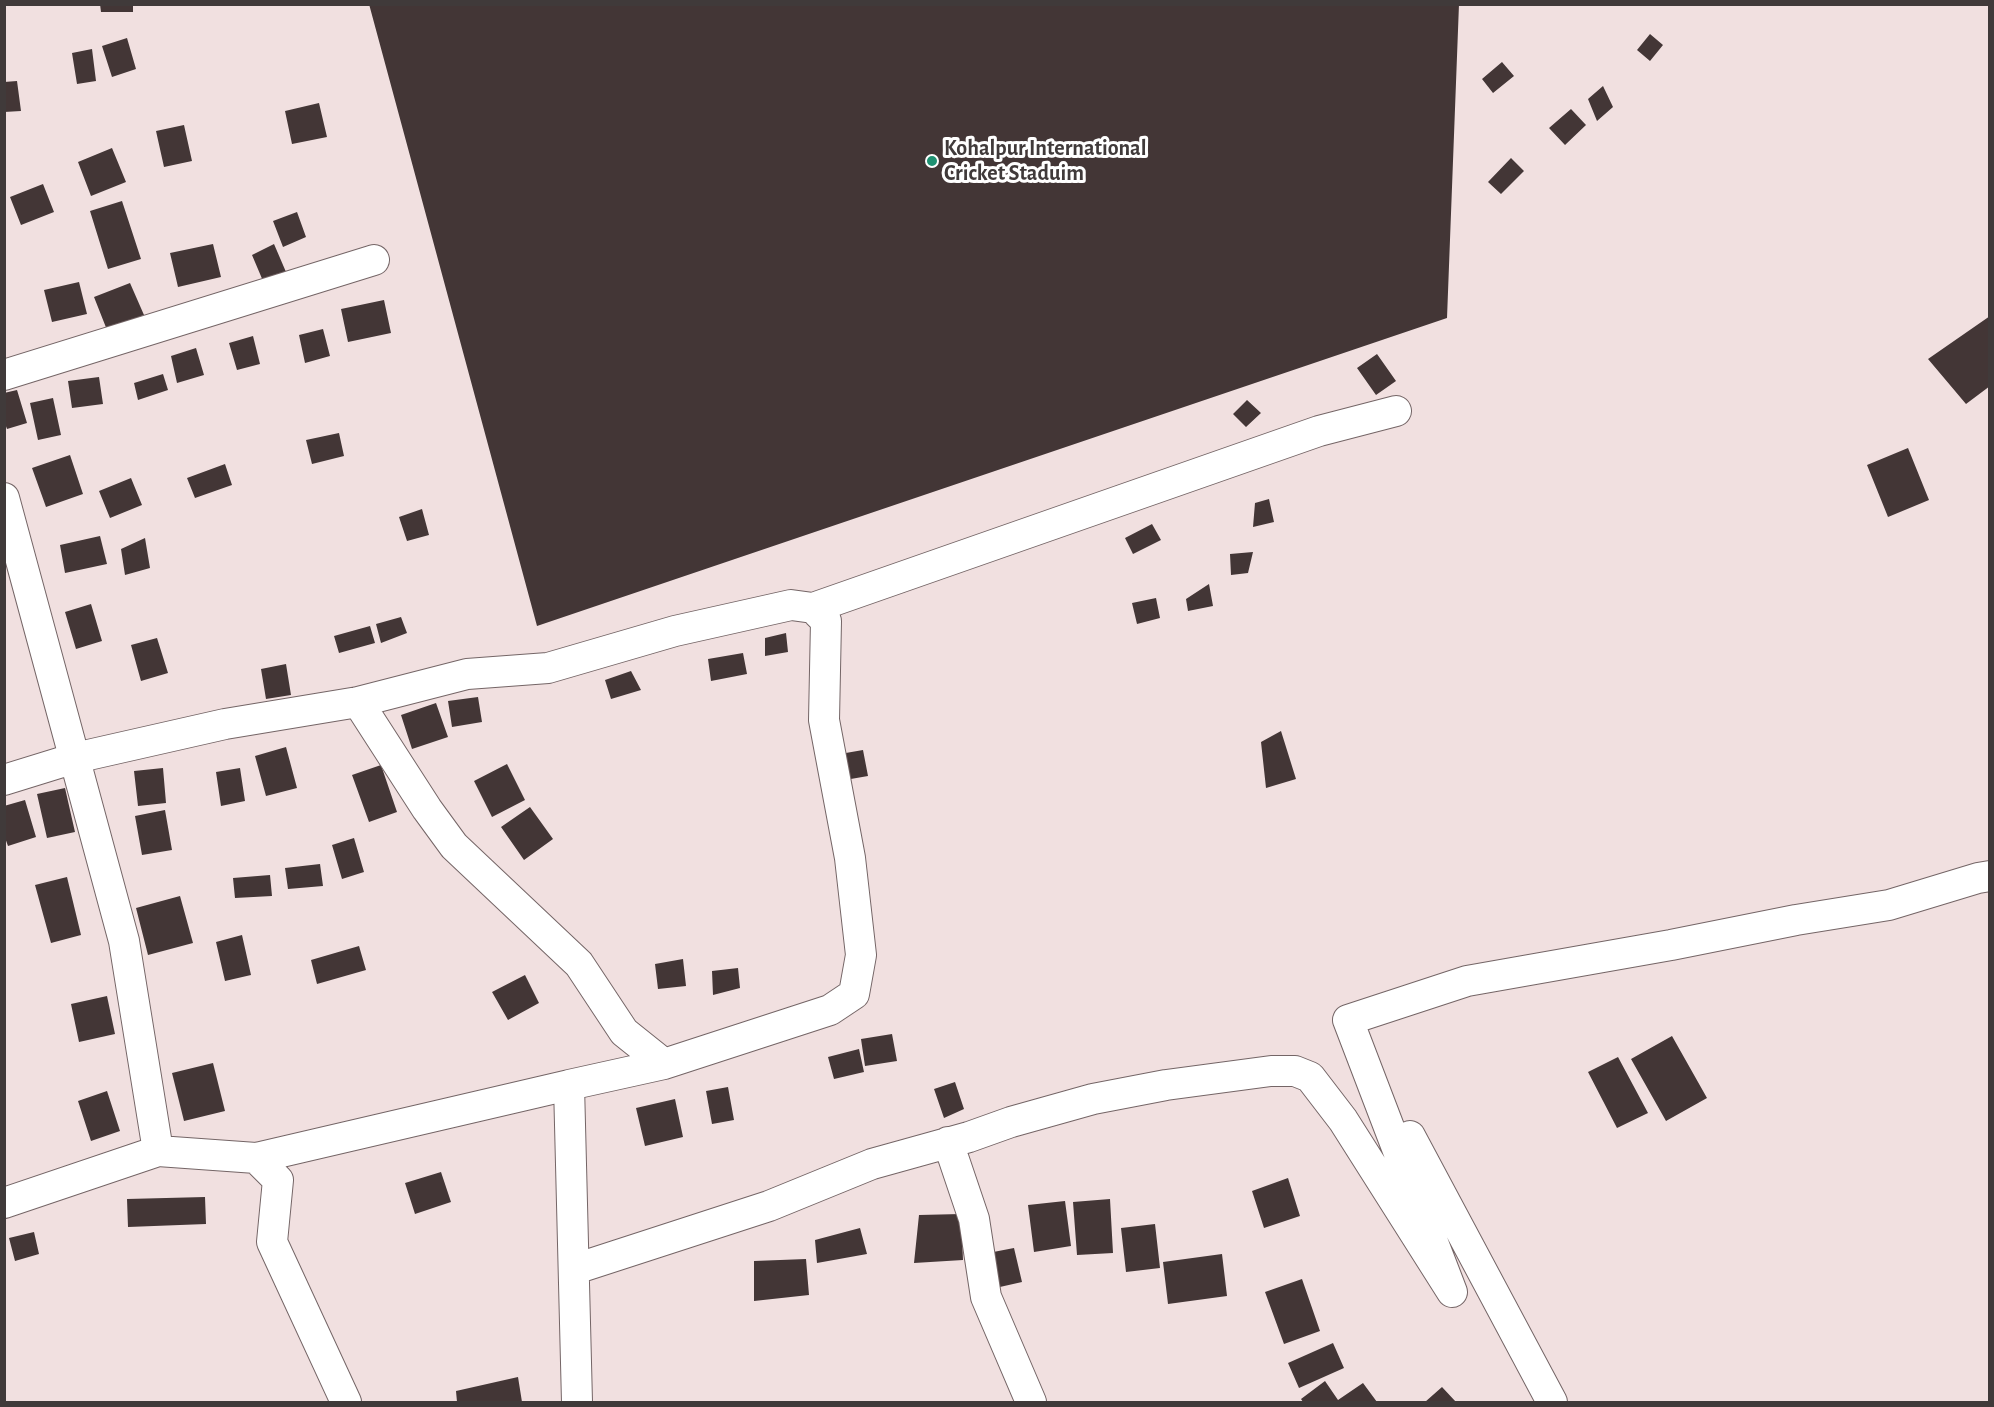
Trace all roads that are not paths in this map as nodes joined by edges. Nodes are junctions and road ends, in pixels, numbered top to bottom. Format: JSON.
{"nodes":[{"id":1,"x":374,"y":260,"type":"dead end"},
{"id":2,"x":4,"y":375,"type":"edge"},
{"id":3,"x":1396,"y":411,"type":"dead end"},
{"id":4,"x":4,"y":498,"type":"edge"},
{"id":5,"x":813,"y":608,"type":"junction"},
{"id":6,"x":358,"y":702,"type":"junction"},
{"id":7,"x":75,"y":758,"type":"junction"},
{"id":8,"x":4,"y":780,"type":"edge"},
{"id":9,"x":1989,"y":876,"type":"edge"},
{"id":10,"x":1348,"y":1020,"type":"junction"},
{"id":11,"x":664,"y":1064,"type":"junction"},
{"id":12,"x":569,"y":1085,"type":"junction"},
{"id":13,"x":948,"y":1142,"type":"junction"},
{"id":14,"x":158,"y":1151,"type":"junction"},
{"id":15,"x":256,"y":1158,"type":"junction"},
{"id":16,"x":4,"y":1203,"type":"edge"},
{"id":17,"x":575,"y":1269,"type":"junction"},
{"id":18,"x":346,"y":1402,"type":"edge"},
{"id":19,"x":577,"y":1402,"type":"edge"},
{"id":20,"x":1031,"y":1402,"type":"edge"},
{"id":21,"x":1552,"y":1402,"type":"edge"}],
"edges":[{"from":1,"to":2,"type":"street"},
{"from":3,"to":5,"type":"street"},
{"from":4,"to":7,"type":"street"},
{"from":5,"to":6,"type":"street"},
{"from":5,"to":11,"type":"street"},
{"from":6,"to":7,"type":"street"},
{"from":6,"to":11,"type":"street"},
{"from":7,"to":8,"type":"street"},
{"from":7,"to":14,"type":"street"},
{"from":9,"to":10,"type":"street"},
{"from":10,"to":13,"type":"street"},
{"from":10,"to":21,"type":"street"},
{"from":11,"to":12,"type":"street"},
{"from":12,"to":15,"type":"street"},
{"from":12,"to":17,"type":"street"},
{"from":13,"to":17,"type":"street"},
{"from":13,"to":20,"type":"street"},
{"from":14,"to":15,"type":"street"},
{"from":14,"to":16,"type":"street"},
{"from":15,"to":18,"type":"street"},
{"from":17,"to":19,"type":"street"}]}
